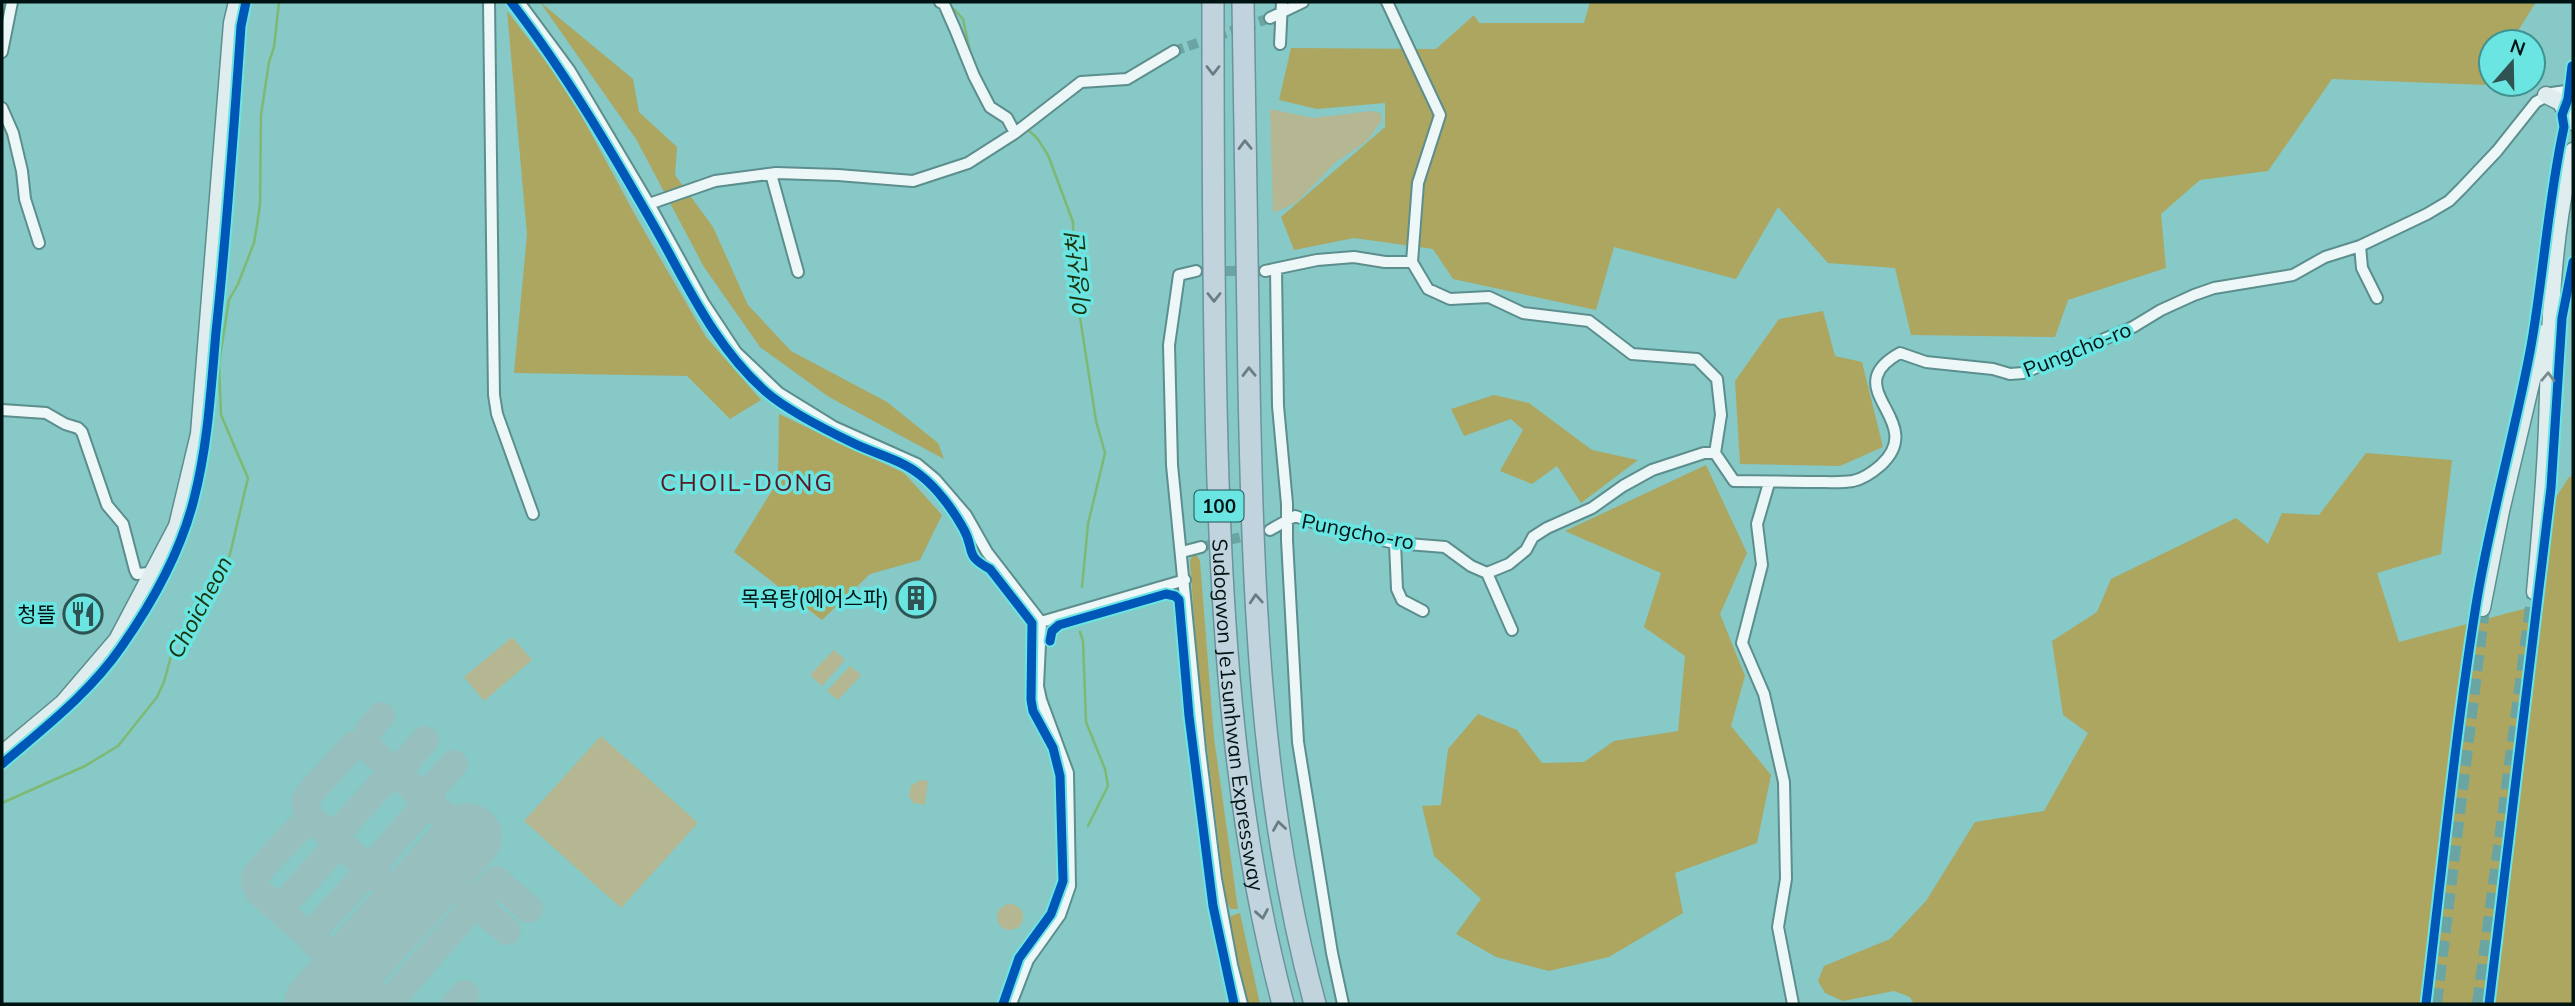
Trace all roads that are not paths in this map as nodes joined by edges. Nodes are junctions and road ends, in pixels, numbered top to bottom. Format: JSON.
{"nodes":[{"id":1,"x":12,"y":2,"type":"edge"},
{"id":2,"x":237,"y":2,"type":"edge"},
{"id":3,"x":489,"y":2,"type":"edge"},
{"id":4,"x":519,"y":2,"type":"edge"},
{"id":5,"x":940,"y":2,"type":"edge"},
{"id":6,"x":1213,"y":2,"type":"edge"},
{"id":7,"x":1243,"y":2,"type":"edge"},
{"id":8,"x":1303,"y":2,"type":"edge"},
{"id":9,"x":1387,"y":2,"type":"edge"},
{"id":10,"x":1282,"y":7,"type":"edge"},
{"id":11,"x":1270,"y":18,"type":"tunnel mouth"},
{"id":12,"x":1280,"y":44,"type":"dead end"},
{"id":13,"x":1174,"y":51,"type":"tunnel mouth"},
{"id":14,"x":2,"y":52,"type":"edge"},
{"id":15,"x":2573,"y":90,"type":"edge"},
{"id":16,"x":2547,"y":95,"type":"edge"},
{"id":17,"x":2547,"y":96,"type":"edge"},
{"id":18,"x":2542,"y":98,"type":"edge"},
{"id":19,"x":2,"y":107,"type":"edge"},
{"id":20,"x":2573,"y":122,"type":"edge"},
{"id":21,"x":1015,"y":134,"type":"junction"},
{"id":22,"x":2573,"y":151,"type":"edge"},
{"id":23,"x":771,"y":174,"type":"junction"},
{"id":24,"x":649,"y":204,"type":"junction"},
{"id":25,"x":39,"y":243,"type":"dead end"},
{"id":26,"x":2360,"y":246,"type":"junction"},
{"id":27,"x":1412,"y":262,"type":"junction"},
{"id":28,"x":1196,"y":271,"type":"dead end"},
{"id":29,"x":798,"y":272,"type":"dead end"},
{"id":30,"x":2377,"y":298,"type":"dead end"},
{"id":31,"x":2550,"y":303,"type":"junction"},
{"id":32,"x":2,"y":410,"type":"edge"},
{"id":33,"x":1715,"y":453,"type":"junction"},
{"id":34,"x":1769,"y":483,"type":"junction"},
{"id":35,"x":533,"y":514,"type":"dead end"},
{"id":36,"x":1287,"y":521,"type":"junction"},
{"id":37,"x":1269,"y":530,"type":"tunnel mouth"},
{"id":38,"x":1395,"y":543,"type":"junction"},
{"id":39,"x":1200,"y":547,"type":"tunnel mouth"},
{"id":40,"x":1182,"y":552,"type":"junction"},
{"id":41,"x":155,"y":568,"type":"junction"},
{"id":42,"x":1487,"y":573,"type":"junction"},
{"id":43,"x":1185,"y":580,"type":"junction"},
{"id":44,"x":2535,"y":592,"type":"tunnel mouth"},
{"id":45,"x":2482,"y":608,"type":"tunnel mouth"},
{"id":46,"x":1423,"y":611,"type":"dead end"},
{"id":47,"x":1041,"y":622,"type":"junction"},
{"id":48,"x":1512,"y":630,"type":"dead end"},
{"id":49,"x":2,"y":754,"type":"edge"},
{"id":50,"x":1010,"y":1004,"type":"edge"},
{"id":51,"x":1242,"y":1004,"type":"edge"},
{"id":52,"x":1283,"y":1004,"type":"edge"},
{"id":53,"x":1315,"y":1004,"type":"edge"},
{"id":54,"x":1343,"y":1004,"type":"edge"},
{"id":55,"x":1793,"y":1004,"type":"edge"}],
"edges":[{"from":1,"to":14,"type":"street"},
{"from":2,"to":41,"type":"street"},
{"from":3,"to":35,"type":"street"},
{"from":4,"to":24,"type":"street"},
{"from":5,"to":21,"type":"street"},
{"from":6,"to":52,"type":"highway","name":"Sudogwon Je1sunhwan Expressway","number":"100","one_way":true},
{"from":53,"to":7,"type":"highway","name":"Sudogwon Je1sunhwan Expressway","number":"100","one_way":true},
{"from":8,"to":10,"type":"street"},
{"from":9,"to":27,"type":"street"},
{"from":10,"to":11,"type":"street"},
{"from":10,"to":12,"type":"street"},
{"from":13,"to":21,"type":"street"},
{"from":15,"to":16,"type":"street"},
{"from":17,"to":20,"type":"street"},
{"from":18,"to":26,"type":"street","name":"Pungcho-ro"},
{"from":19,"to":25,"type":"street"},
{"from":21,"to":23,"type":"street"},
{"from":22,"to":31,"type":"street"},
{"from":23,"to":24,"type":"street"},
{"from":23,"to":29,"type":"street"},
{"from":24,"to":47,"type":"street"},
{"from":26,"to":30,"type":"street"},
{"from":26,"to":34,"type":"street","name":"Pungcho-ro"},
{"from":27,"to":33,"type":"street"},
{"from":27,"to":36,"type":"street"},
{"from":28,"to":40,"type":"street"},
{"from":44,"to":31,"type":"street","one_way":true},
{"from":31,"to":45,"type":"street"},
{"from":32,"to":41,"type":"street"},
{"from":33,"to":34,"type":"street","name":"Pungcho-ro"},
{"from":33,"to":42,"type":"street"},
{"from":34,"to":55,"type":"street"},
{"from":36,"to":37,"type":"street","name":"Pungcho-ro"},
{"from":36,"to":38,"type":"street","name":"Pungcho-ro"},
{"from":36,"to":54,"type":"street"},
{"from":38,"to":42,"type":"street","name":"Pungcho-ro"},
{"from":38,"to":46,"type":"street"},
{"from":39,"to":40,"type":"street"},
{"from":40,"to":43,"type":"street"},
{"from":41,"to":49,"type":"street"},
{"from":42,"to":48,"type":"street"},
{"from":43,"to":47,"type":"street"},
{"from":43,"to":51,"type":"street"},
{"from":47,"to":50,"type":"street"}]}
